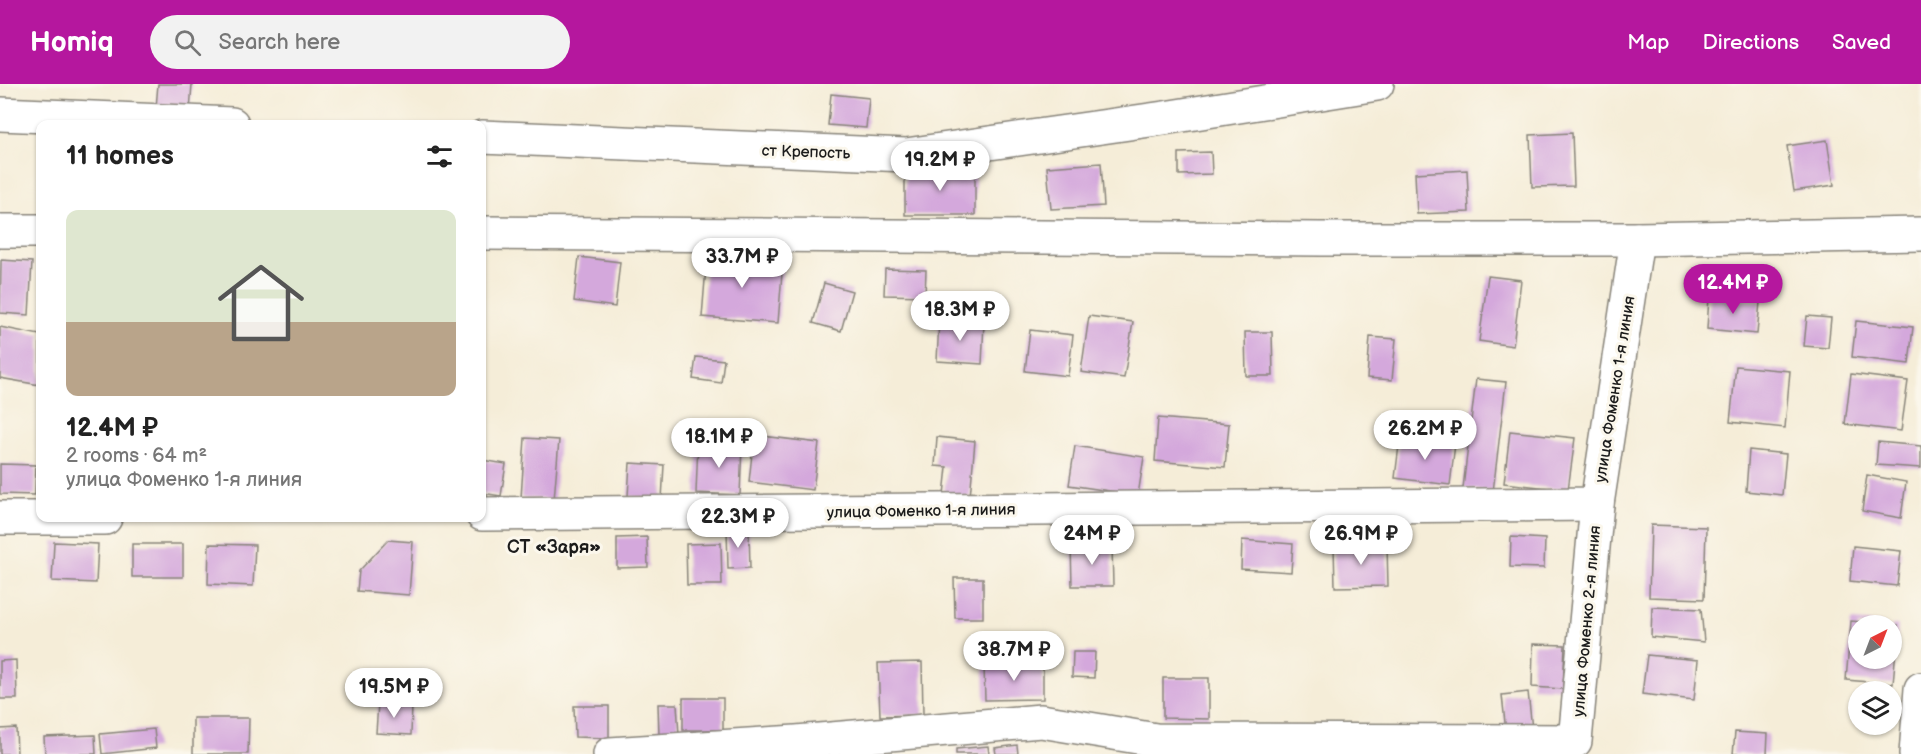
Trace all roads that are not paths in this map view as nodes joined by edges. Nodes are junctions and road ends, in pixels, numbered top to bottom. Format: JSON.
{"nodes":[{"id":1,"x":1377,"y":84,"type":"edge"},
{"id":2,"x":0,"y":114,"type":"edge"},
{"id":3,"x":139,"y":120,"type":"edge"},
{"id":4,"x":486,"y":137,"type":"edge"},
{"id":5,"x":0,"y":231,"type":"edge"},
{"id":6,"x":36,"y":231,"type":"edge"},
{"id":7,"x":486,"y":233,"type":"edge"},
{"id":8,"x":1921,"y":234,"type":"edge"},
{"id":9,"x":1637,"y":239,"type":"junction"},
{"id":10,"x":1597,"y":504,"type":"junction"},
{"id":11,"x":486,"y":514,"type":"edge"},
{"id":12,"x":0,"y":518,"type":"edge"},
{"id":13,"x":36,"y":518,"type":"edge"},
{"id":14,"x":1921,"y":689,"type":"edge"},
{"id":15,"x":610,"y":754,"type":"edge"},
{"id":16,"x":1916,"y":754,"type":"edge"}],
"edges":[{"from":1,"to":4,"type":"street","name":"ст Крепость"},
{"from":2,"to":3,"type":"street"},
{"from":5,"to":6,"type":"street"},
{"from":7,"to":9,"type":"street"},
{"from":8,"to":9,"type":"street"},
{"from":9,"to":10,"type":"street","name":"улица Фоменко 1-я линия"},
{"from":10,"to":11,"type":"street","name":"улица Фоменко 1-я линия"},
{"from":10,"to":15,"type":"street","name":"улица Фоменко 2-я линия"},
{"from":12,"to":13,"type":"street"},
{"from":14,"to":16,"type":"street"}]}
